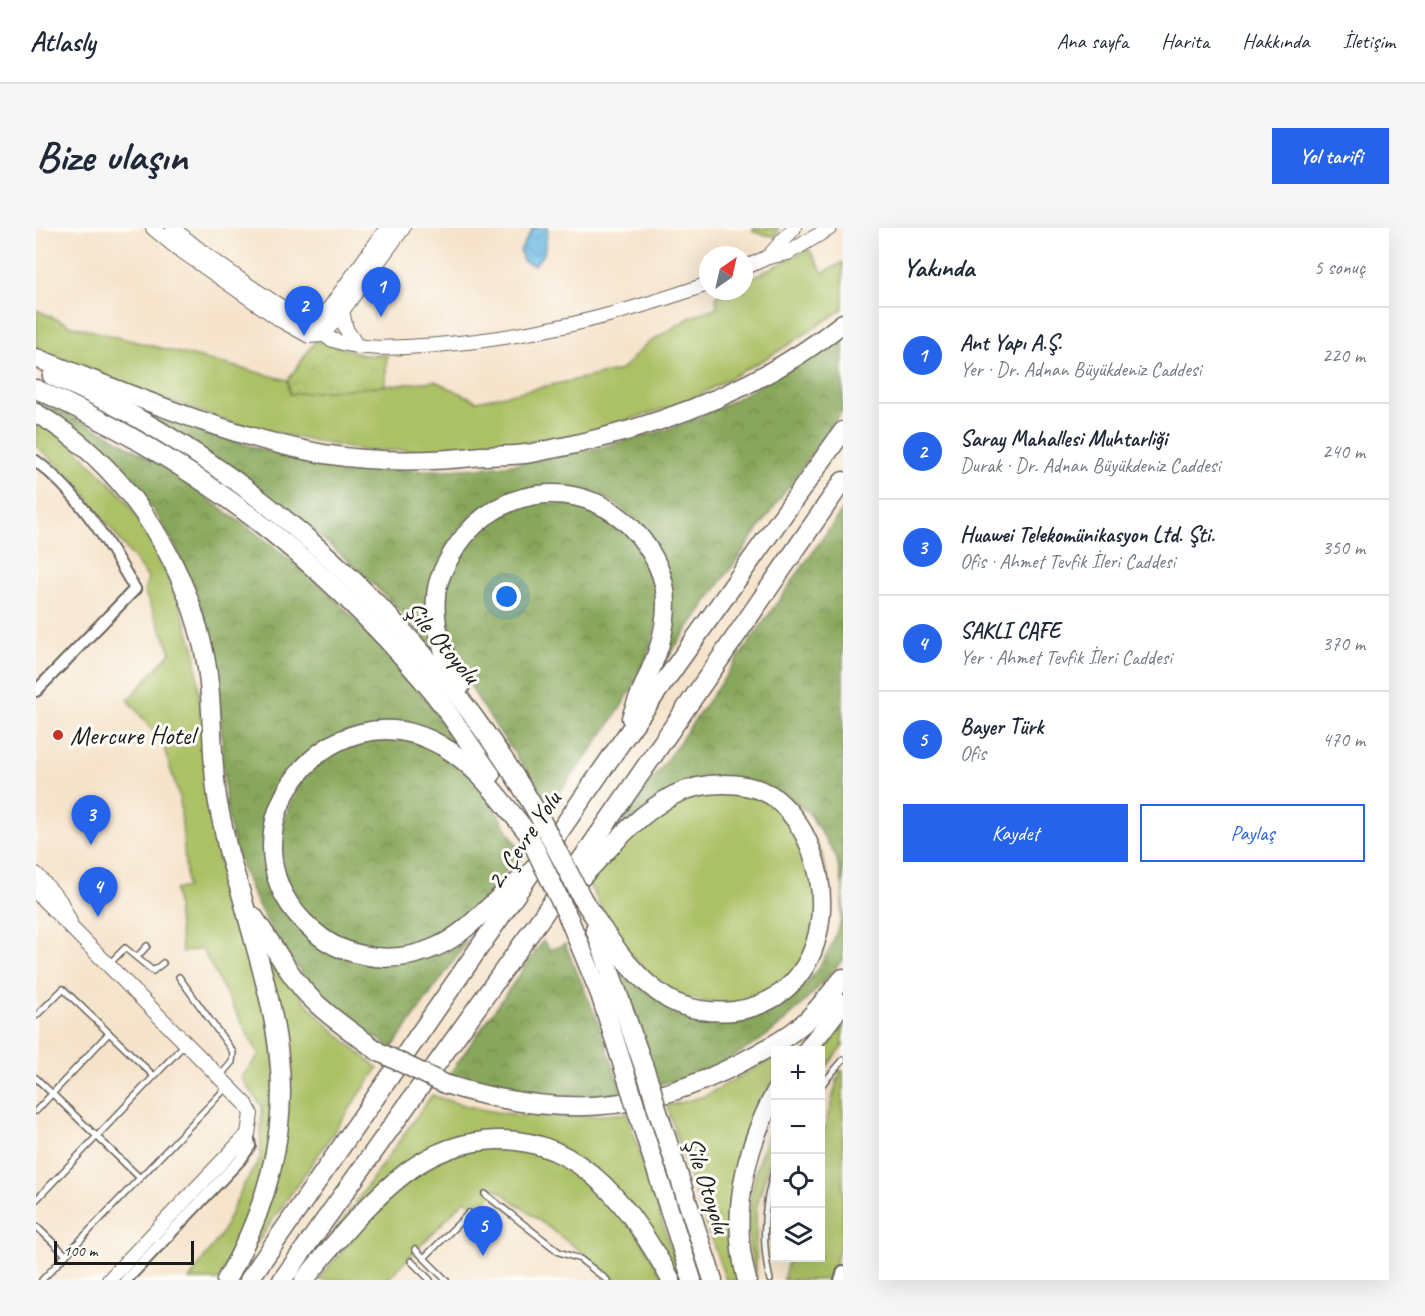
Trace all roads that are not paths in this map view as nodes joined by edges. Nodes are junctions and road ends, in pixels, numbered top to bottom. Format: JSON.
{"nodes":[{"id":1,"x":153,"y":228,"type":"edge"},
{"id":2,"x":173,"y":228,"type":"edge"},
{"id":3,"x":387,"y":228,"type":"edge"},
{"id":4,"x":403,"y":228,"type":"edge"},
{"id":5,"x":794,"y":228,"type":"edge"},
{"id":6,"x":823,"y":229,"type":"edge"},
{"id":7,"x":768,"y":257,"type":"junction"},
{"id":8,"x":753,"y":264,"type":"edge"},
{"id":9,"x":699,"y":287,"type":"edge"},
{"id":10,"x":342,"y":311,"type":"junction"},
{"id":11,"x":843,"y":323,"type":"edge"},
{"id":12,"x":322,"y":335,"type":"junction"},
{"id":13,"x":357,"y":346,"type":"junction"},
{"id":14,"x":36,"y":358,"type":"edge"},
{"id":15,"x":36,"y":370,"type":"edge"},
{"id":16,"x":36,"y":389,"type":"edge"},
{"id":17,"x":36,"y":413,"type":"edge"},
{"id":18,"x":843,"y":431,"type":"edge"},
{"id":19,"x":36,"y":462,"type":"edge"},
{"id":20,"x":843,"y":481,"type":"edge"},
{"id":21,"x":36,"y":691,"type":"edge"},
{"id":22,"x":485,"y":730,"type":"junction"},
{"id":23,"x":625,"y":737,"type":"junction"},
{"id":24,"x":527,"y":832,"type":"junction"},
{"id":25,"x":531,"y":872,"type":"junction"},
{"id":26,"x":36,"y":874,"type":"edge"},
{"id":27,"x":36,"y":892,"type":"edge"},
{"id":28,"x":583,"y":900,"type":"junction"},
{"id":29,"x":243,"y":902,"type":"junction"},
{"id":30,"x":541,"y":918,"type":"junction"},
{"id":31,"x":72,"y":926,"type":"junction"},
{"id":32,"x":147,"y":946,"type":"dead end"},
{"id":33,"x":137,"y":957,"type":"junction"},
{"id":34,"x":163,"y":963,"type":"dead end"},
{"id":35,"x":109,"y":964,"type":"junction"},
{"id":36,"x":179,"y":977,"type":"dead end"},
{"id":37,"x":843,"y":978,"type":"edge"},
{"id":38,"x":843,"y":1002,"type":"edge"},
{"id":39,"x":36,"y":1016,"type":"edge"},
{"id":40,"x":109,"y":1033,"type":"junction"},
{"id":41,"x":186,"y":1043,"type":"junction"},
{"id":42,"x":810,"y":1046,"type":"edge"},
{"id":43,"x":843,"y":1060,"type":"edge"},
{"id":44,"x":154,"y":1076,"type":"junction"},
{"id":45,"x":36,"y":1078,"type":"edge"},
{"id":46,"x":224,"y":1081,"type":"junction"},
{"id":47,"x":825,"y":1082,"type":"edge"},
{"id":48,"x":52,"y":1094,"type":"junction"},
{"id":49,"x":771,"y":1100,"type":"edge"},
{"id":50,"x":36,"y":1111,"type":"edge"},
{"id":51,"x":248,"y":1134,"type":"junction"},
{"id":52,"x":97,"y":1136,"type":"junction"},
{"id":53,"x":140,"y":1178,"type":"junction"},
{"id":54,"x":771,"y":1182,"type":"edge"},
{"id":55,"x":485,"y":1194,"type":"dead end"},
{"id":56,"x":36,"y":1200,"type":"edge"},
{"id":57,"x":469,"y":1213,"type":"dead end"},
{"id":58,"x":36,"y":1226,"type":"edge"},
{"id":59,"x":414,"y":1249,"type":"dead end"},
{"id":60,"x":66,"y":1255,"type":"junction"},
{"id":61,"x":424,"y":1258,"type":"junction"},
{"id":62,"x":411,"y":1261,"type":"dead end"},
{"id":63,"x":843,"y":1271,"type":"edge"},
{"id":64,"x":42,"y":1280,"type":"edge"},
{"id":65,"x":109,"y":1280,"type":"edge"},
{"id":66,"x":126,"y":1280,"type":"edge"},
{"id":67,"x":226,"y":1280,"type":"edge"},
{"id":68,"x":249,"y":1280,"type":"edge"},
{"id":69,"x":282,"y":1280,"type":"edge"},
{"id":70,"x":304,"y":1280,"type":"edge"},
{"id":71,"x":430,"y":1280,"type":"edge"},
{"id":72,"x":446,"y":1280,"type":"edge"},
{"id":73,"x":607,"y":1280,"type":"edge"},
{"id":74,"x":671,"y":1280,"type":"edge"},
{"id":75,"x":692,"y":1280,"type":"edge"},
{"id":76,"x":713,"y":1280,"type":"edge"},
{"id":77,"x":747,"y":1280,"type":"edge"},
{"id":78,"x":770,"y":1280,"type":"edge"},
{"id":79,"x":840,"y":1280,"type":"edge"}],
"edges":[{"from":1,"to":12,"type":"street"},
{"from":2,"to":12,"type":"street"},
{"from":3,"to":12,"type":"street"},
{"from":4,"to":10,"type":"street"},
{"from":5,"to":7,"type":"street"},
{"from":6,"to":7,"type":"street"},
{"from":7,"to":8,"type":"street"},
{"from":9,"to":13,"type":"street"},
{"from":10,"to":12,"type":"street"},
{"from":10,"to":13,"type":"street"},
{"from":11,"to":14,"type":"highway"},
{"from":12,"to":13,"type":"street"},
{"from":15,"to":22,"type":"highway","name":"Şile Otoyolu"},
{"from":16,"to":24,"type":"highway","name":"Şile Otoyolu"},
{"from":17,"to":29,"type":"highway"},
{"from":18,"to":23,"type":"highway","name":"2. Çevre Yolu"},
{"from":19,"to":21,"type":"street"},
{"from":20,"to":30,"type":"highway"},
{"from":22,"to":23,"type":"highway"},
{"from":22,"to":28,"type":"highway","name":"Şile Otoyolu","bridge":true},
{"from":23,"to":25,"type":"highway","name":"2. Çevre Yolu"},
{"from":24,"to":25,"type":"highway"},
{"from":24,"to":75,"type":"highway","name":"Şile Otoyolu","bridge":true},
{"from":25,"to":68,"type":"highway","name":"2. Çevre Yolu"},
{"from":26,"to":31,"type":"street"},
{"from":27,"to":31,"type":"street"},
{"from":28,"to":30,"type":"highway"},
{"from":28,"to":76,"type":"highway","name":"Şile Otoyolu","bridge":true},
{"from":29,"to":37,"type":"highway","bridge":true},
{"from":29,"to":67,"type":"highway"},
{"from":30,"to":69,"type":"highway"},
{"from":31,"to":35,"type":"street"},
{"from":32,"to":33,"type":"lane"},
{"from":33,"to":34,"type":"lane"},
{"from":33,"to":35,"type":"lane"},
{"from":35,"to":41,"type":"street"},
{"from":36,"to":46,"type":"lane"},
{"from":38,"to":42,"type":"highway"},
{"from":39,"to":40,"type":"lane"},
{"from":40,"to":44,"type":"lane"},
{"from":40,"to":48,"type":"lane"},
{"from":41,"to":44,"type":"lane"},
{"from":41,"to":46,"type":"street"},
{"from":43,"to":47,"type":"lane"},
{"from":44,"to":52,"type":"lane"},
{"from":45,"to":48,"type":"lane"},
{"from":46,"to":51,"type":"street"},
{"from":46,"to":53,"type":"lane"},
{"from":48,"to":50,"type":"lane"},
{"from":48,"to":52,"type":"lane"},
{"from":49,"to":77,"type":"highway"},
{"from":51,"to":65,"type":"street"},
{"from":51,"to":66,"type":"street"},
{"from":52,"to":53,"type":"lane"},
{"from":52,"to":56,"type":"lane"},
{"from":53,"to":60,"type":"lane"},
{"from":54,"to":78,"type":"lane"},
{"from":55,"to":73,"type":"lane"},
{"from":57,"to":61,"type":"lane"},
{"from":58,"to":60,"type":"lane"},
{"from":59,"to":61,"type":"lane"},
{"from":60,"to":64,"type":"lane"},
{"from":61,"to":72,"type":"lane"},
{"from":62,"to":71,"type":"lane"},
{"from":63,"to":79,"type":"street"},
{"from":70,"to":74,"type":"highway"}]}
